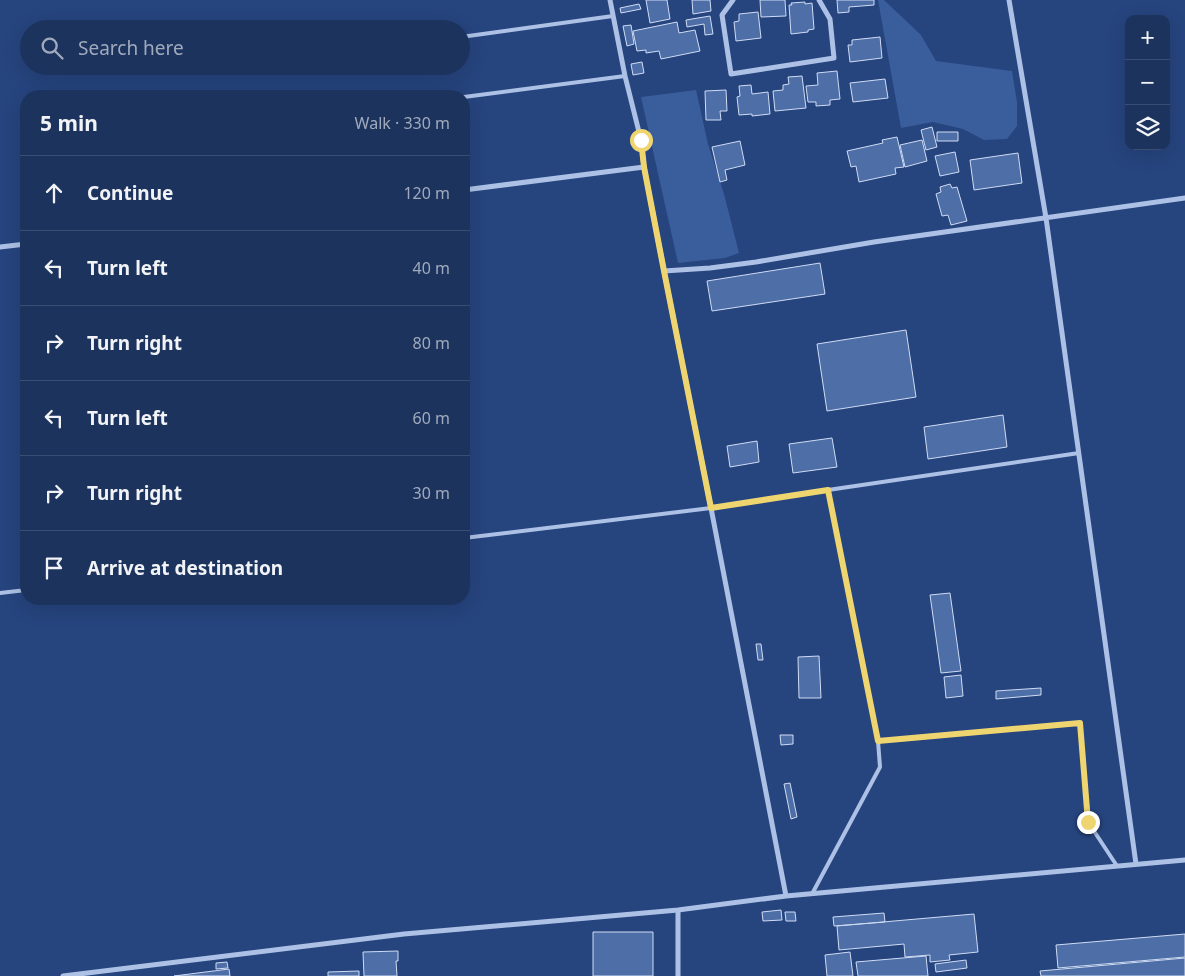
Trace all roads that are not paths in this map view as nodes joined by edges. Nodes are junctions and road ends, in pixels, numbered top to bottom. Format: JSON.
{"nodes":[{"id":1,"x":610,"y":0,"type":"edge"},
{"id":2,"x":733,"y":0,"type":"edge"},
{"id":3,"x":819,"y":0,"type":"edge"},
{"id":4,"x":1009,"y":0,"type":"edge"},
{"id":5,"x":613,"y":16,"type":"junction"},
{"id":6,"x":470,"y":35,"type":"edge"},
{"id":7,"x":625,"y":76,"type":"junction"},
{"id":8,"x":470,"y":96,"type":"edge"},
{"id":9,"x":644,"y":167,"type":"junction"},
{"id":10,"x":470,"y":189,"type":"edge"},
{"id":11,"x":1185,"y":198,"type":"edge"},
{"id":12,"x":1046,"y":218,"type":"junction"},
{"id":13,"x":20,"y":245,"type":"edge"},
{"id":14,"x":0,"y":247,"type":"edge"},
{"id":15,"x":664,"y":271,"type":"junction"},
{"id":16,"x":1079,"y":453,"type":"junction"},
{"id":17,"x":828,"y":490,"type":"junction"},
{"id":18,"x":711,"y":508,"type":"junction"},
{"id":19,"x":470,"y":537,"type":"edge"},
{"id":20,"x":20,"y":591,"type":"edge"},
{"id":21,"x":0,"y":593,"type":"edge"},
{"id":22,"x":878,"y":741,"type":"junction"},
{"id":23,"x":1185,"y":860,"type":"edge"},
{"id":24,"x":1136,"y":864,"type":"junction"},
{"id":25,"x":1117,"y":866,"type":"junction"},
{"id":26,"x":812,"y":894,"type":"junction"},
{"id":27,"x":786,"y":896,"type":"junction"},
{"id":28,"x":678,"y":910,"type":"junction"},
{"id":29,"x":62,"y":976,"type":"edge"},
{"id":30,"x":678,"y":976,"type":"edge"}],
"edges":[{"from":1,"to":5,"type":"street"},
{"from":2,"to":3,"type":"street"},
{"from":4,"to":12,"type":"street"},
{"from":5,"to":6,"type":"lane"},
{"from":5,"to":7,"type":"street"},
{"from":7,"to":8,"type":"lane"},
{"from":7,"to":9,"type":"street"},
{"from":9,"to":10,"type":"street"},
{"from":9,"to":15,"type":"street"},
{"from":11,"to":12,"type":"street"},
{"from":12,"to":15,"type":"street"},
{"from":12,"to":16,"type":"street"},
{"from":13,"to":14,"type":"street"},
{"from":15,"to":18,"type":"street"},
{"from":16,"to":17,"type":"lane"},
{"from":16,"to":24,"type":"street"},
{"from":17,"to":18,"type":"lane"},
{"from":17,"to":22,"type":"lane"},
{"from":18,"to":19,"type":"lane"},
{"from":18,"to":27,"type":"street"},
{"from":20,"to":21,"type":"lane"},
{"from":22,"to":25,"type":"lane"},
{"from":22,"to":26,"type":"lane"},
{"from":23,"to":24,"type":"street"},
{"from":24,"to":25,"type":"street"},
{"from":25,"to":26,"type":"street"},
{"from":26,"to":27,"type":"street"},
{"from":27,"to":28,"type":"street"},
{"from":28,"to":29,"type":"street"},
{"from":28,"to":30,"type":"street"}]}
